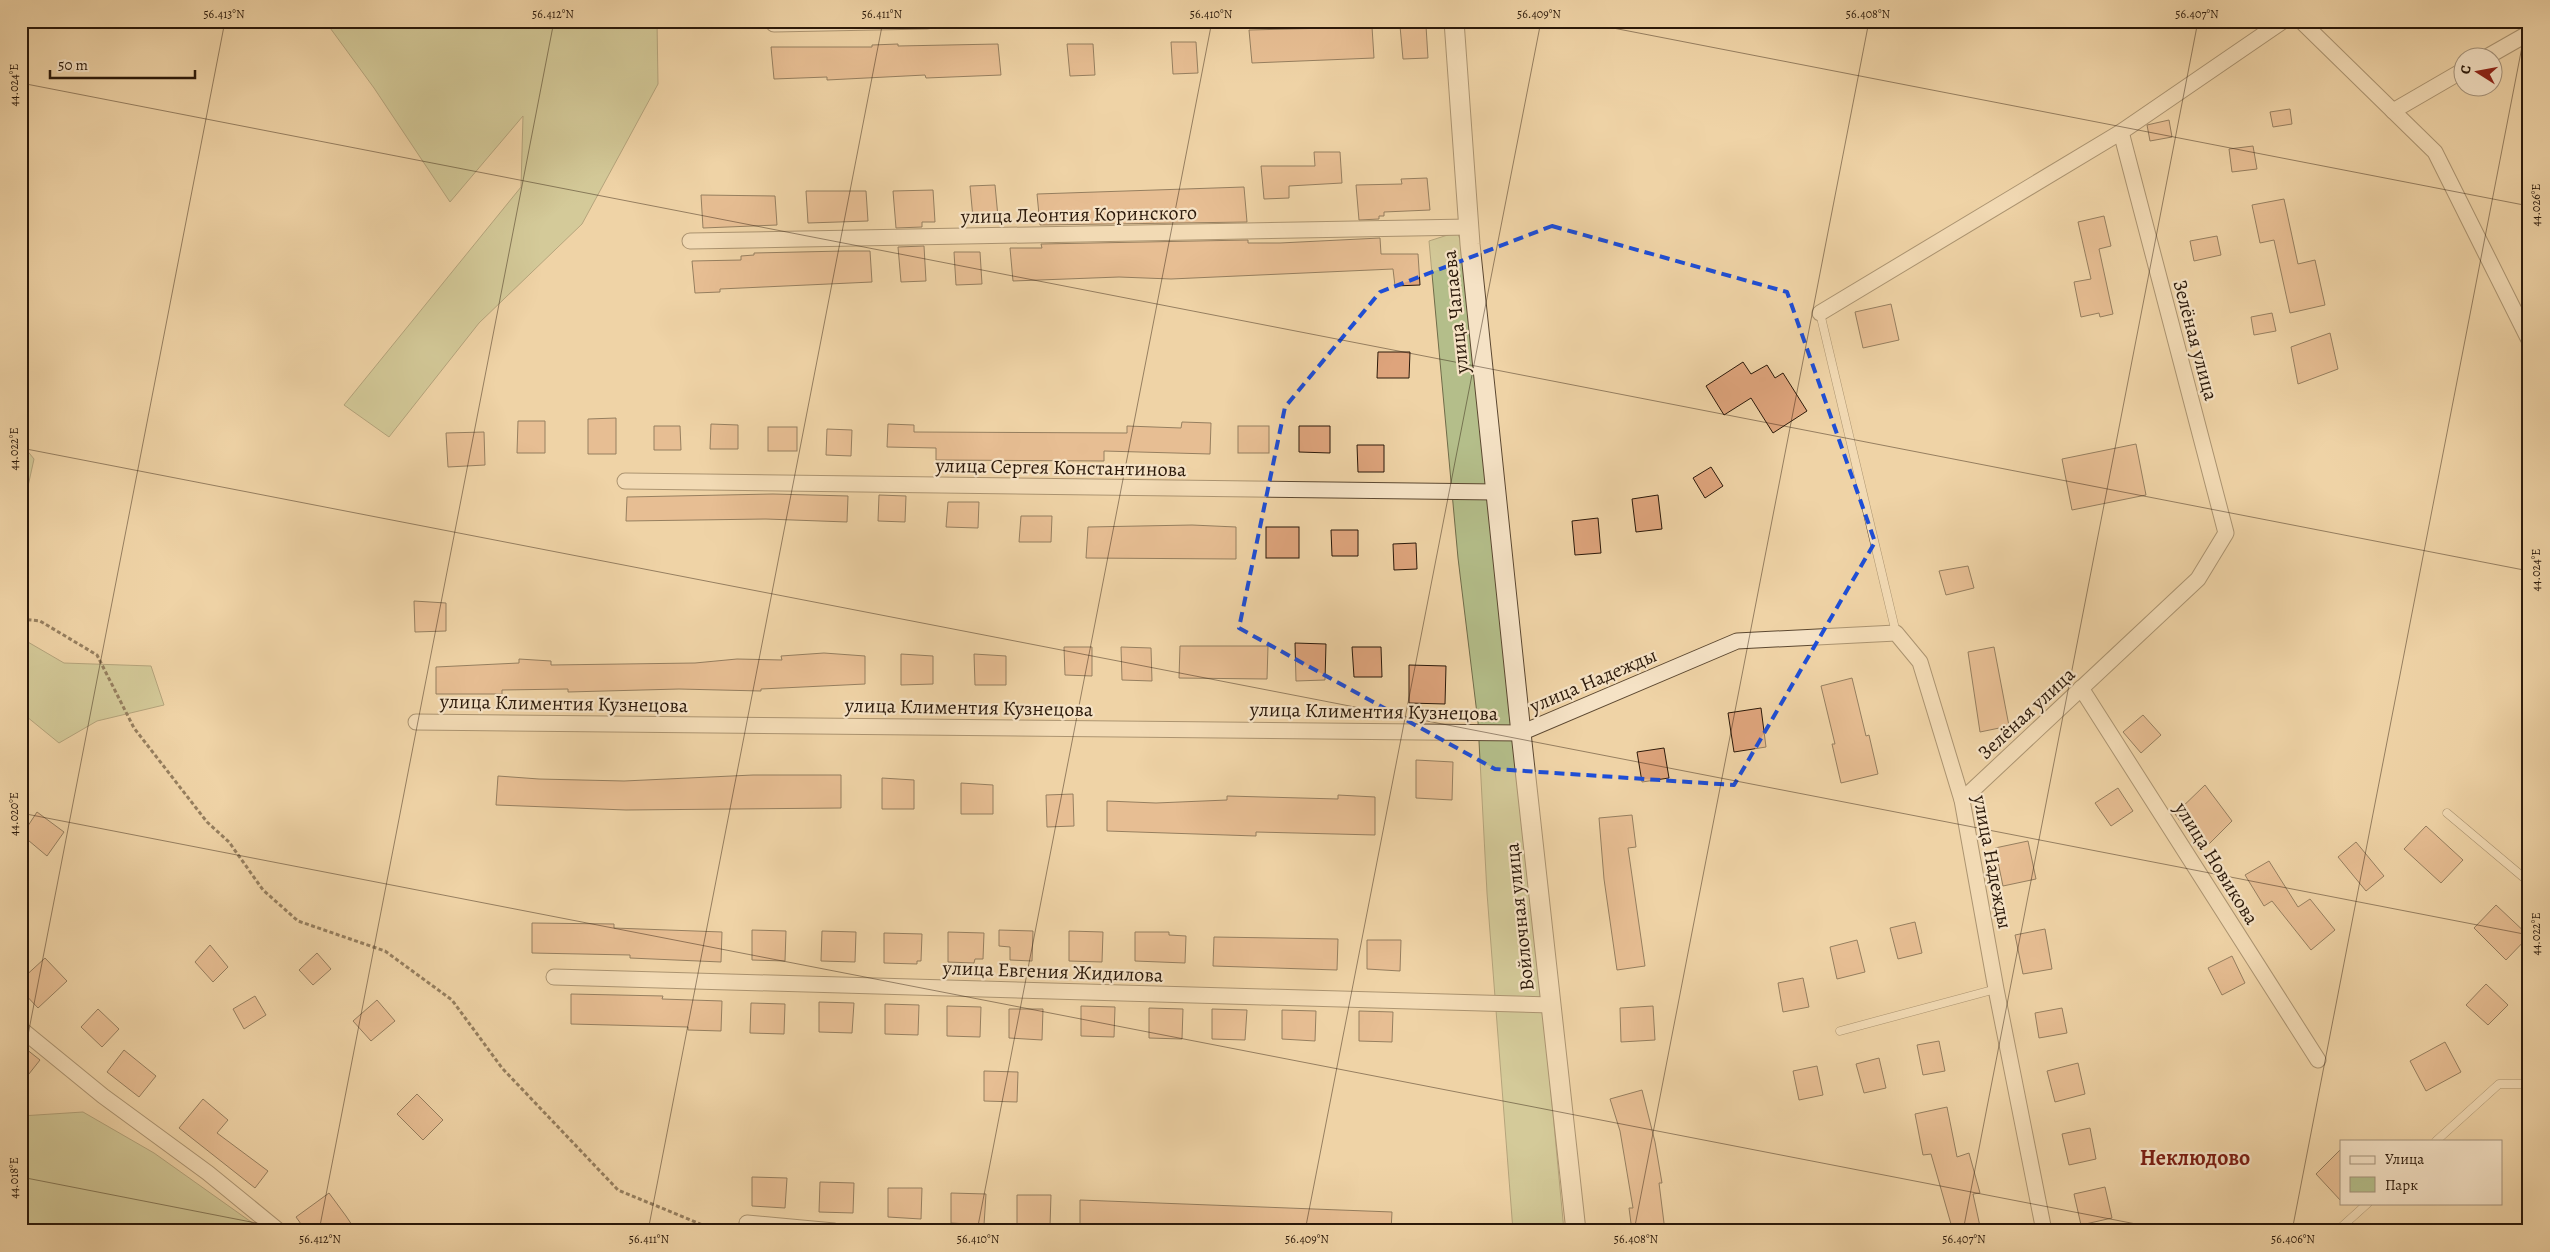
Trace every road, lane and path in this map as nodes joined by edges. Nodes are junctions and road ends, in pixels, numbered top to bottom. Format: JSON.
{"nodes":[{"id":1,"x":927,"y":21,"type":"edge"},
{"id":2,"x":1454,"y":21,"type":"edge"},
{"id":3,"x":2283,"y":21,"type":"edge"},
{"id":4,"x":2301,"y":21,"type":"edge"},
{"id":5,"x":774,"y":24,"type":"dead end"},
{"id":6,"x":2529,"y":33,"type":"edge"},
{"id":7,"x":2502,"y":48,"type":"edge"},
{"id":8,"x":2452,"y":77,"type":"edge"},
{"id":9,"x":2393,"y":110,"type":"junction"},
{"id":10,"x":2121,"y":132,"type":"junction"},
{"id":11,"x":1469,"y":227,"type":"junction"},
{"id":12,"x":690,"y":241,"type":"dead end"},
{"id":13,"x":1820,"y":313,"type":"joint"},
{"id":14,"x":2529,"y":340,"type":"edge"},
{"id":15,"x":625,"y":481,"type":"dead end"},
{"id":16,"x":1497,"y":492,"type":"junction"},
{"id":17,"x":1507,"y":598,"type":"joint"},
{"id":18,"x":21,"y":619,"type":"edge"},
{"id":19,"x":1896,"y":633,"type":"junction"},
{"id":20,"x":2081,"y":688,"type":"junction"},
{"id":21,"x":416,"y":722,"type":"dead end"},
{"id":22,"x":1521,"y":733,"type":"junction"},
{"id":23,"x":1962,"y":800,"type":"junction"},
{"id":24,"x":2447,"y":814,"type":"dead end"},
{"id":25,"x":2529,"y":882,"type":"edge"},
{"id":26,"x":554,"y":977,"type":"dead end"},
{"id":27,"x":1996,"y":989,"type":"junction"},
{"id":28,"x":1552,"y":1005,"type":"junction"},
{"id":29,"x":21,"y":1029,"type":"edge"},
{"id":30,"x":1840,"y":1031,"type":"dead end"},
{"id":31,"x":2318,"y":1060,"type":"dead end"},
{"id":32,"x":2529,"y":1084,"type":"edge"},
{"id":33,"x":2437,"y":1140,"type":"edge"},
{"id":34,"x":2367,"y":1204,"type":"edge"},
{"id":35,"x":747,"y":1223,"type":"dead end"},
{"id":36,"x":279,"y":1231,"type":"edge"},
{"id":37,"x":717,"y":1231,"type":"edge"},
{"id":38,"x":834,"y":1231,"type":"edge"},
{"id":39,"x":1576,"y":1231,"type":"edge"},
{"id":40,"x":2044,"y":1231,"type":"edge"},
{"id":41,"x":2338,"y":1231,"type":"edge"}],
"edges":[{"from":1,"to":5,"type":"street"},
{"from":2,"to":11,"type":"street","name":"улица Чапаева"},
{"from":3,"to":10,"type":"street"},
{"from":4,"to":9,"type":"street"},
{"from":6,"to":7,"type":"street"},
{"from":8,"to":9,"type":"street"},
{"from":9,"to":14,"type":"street"},
{"from":10,"to":13,"type":"street"},
{"from":10,"to":20,"type":"street","name":"Зелёная улица"},
{"from":11,"to":12,"type":"street","name":"улица Леонтия Коринского"},
{"from":11,"to":16,"type":"street","name":"улица Чапаева"},
{"from":13,"to":19,"type":"lane"},
{"from":15,"to":16,"type":"street","name":"улица Сергея Константинова"},
{"from":16,"to":17,"type":"street","name":"улица Чапаева"},
{"from":17,"to":22,"type":"street","name":"Войлочная улица"},
{"from":18,"to":37,"type":"path"},
{"from":19,"to":22,"type":"street","name":"улица Надежды"},
{"from":19,"to":23,"type":"street","name":"улица Надежды"},
{"from":20,"to":23,"type":"street","name":"Зелёная улица"},
{"from":20,"to":31,"type":"street","name":"улица Новикова"},
{"from":21,"to":22,"type":"street","name":"улица Климентия Кузнецова"},
{"from":22,"to":28,"type":"street","name":"Войлочная улица"},
{"from":23,"to":27,"type":"street","name":"улица Надежды"},
{"from":24,"to":25,"type":"lane"},
{"from":26,"to":28,"type":"street","name":"улица Евгения Жидилова"},
{"from":27,"to":30,"type":"lane"},
{"from":27,"to":40,"type":"street","name":"улица Надежды"},
{"from":28,"to":39,"type":"street","name":"Войлочная улица"},
{"from":29,"to":36,"type":"street"},
{"from":32,"to":33,"type":"lane"},
{"from":34,"to":41,"type":"lane"},
{"from":35,"to":38,"type":"street"}]}
